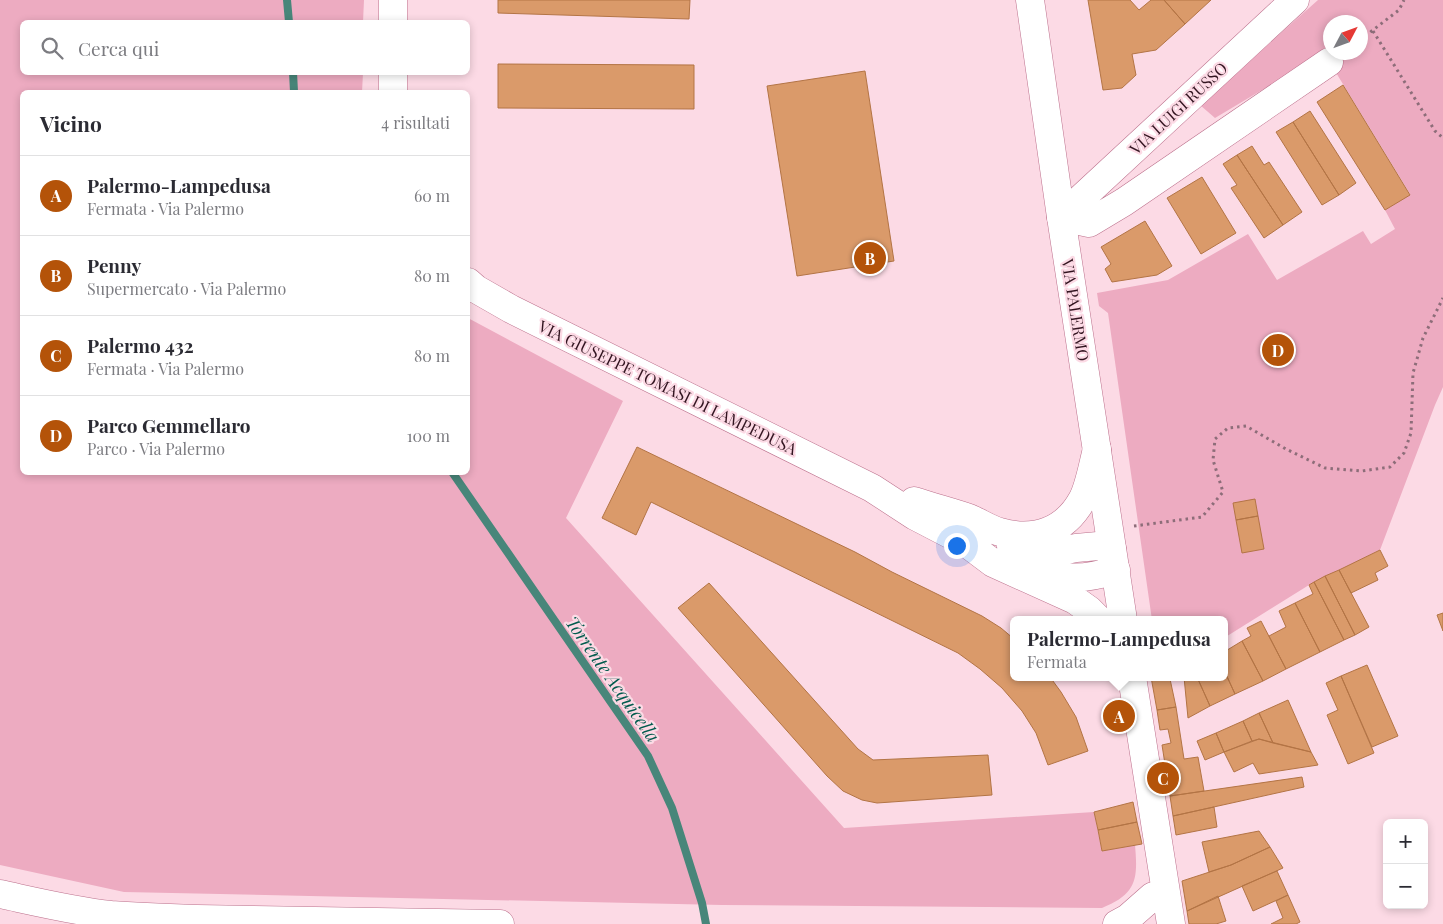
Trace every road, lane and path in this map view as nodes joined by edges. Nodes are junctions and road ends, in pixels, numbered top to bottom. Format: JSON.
{"nodes":[{"id":1,"x":393,"y":0,"type":"edge"},
{"id":2,"x":1030,"y":0,"type":"edge"},
{"id":3,"x":1295,"y":0,"type":"edge"},
{"id":4,"x":1404,"y":0,"type":"edge"},
{"id":5,"x":393,"y":20,"type":"edge"},
{"id":6,"x":1373,"y":31,"type":"junction"},
{"id":7,"x":1368,"y":34,"type":"edge"},
{"id":8,"x":1329,"y":62,"type":"dead end"},
{"id":9,"x":393,"y":75,"type":"edge"},
{"id":10,"x":393,"y":90,"type":"edge"},
{"id":11,"x":1443,"y":138,"type":"edge"},
{"id":12,"x":1061,"y":217,"type":"junction"},
{"id":13,"x":470,"y":284,"type":"edge"},
{"id":14,"x":1443,"y":298,"type":"edge"},
{"id":15,"x":1097,"y":449,"type":"junction"},
{"id":16,"x":872,"y":488,"type":"junction"},
{"id":17,"x":921,"y":504,"type":"junction"},
{"id":18,"x":965,"y":542,"type":"junction"},
{"id":19,"x":1112,"y":548,"type":"junction"},
{"id":20,"x":1095,"y":616,"type":"edge"},
{"id":21,"x":1122,"y":616,"type":"edge"},
{"id":22,"x":1133,"y":681,"type":"edge"},
{"id":23,"x":0,"y":894,"type":"edge"},
{"id":24,"x":1166,"y":894,"type":"junction"},
{"id":25,"x":500,"y":924,"type":"edge"},
{"id":26,"x":1117,"y":924,"type":"edge"},
{"id":27,"x":1171,"y":924,"type":"edge"}],
"edges":[{"from":1,"to":5,"type":"street"},
{"from":2,"to":12,"type":"street","name":"VIA PALERMO"},
{"from":3,"to":12,"type":"street","name":"VIA LUIGI RUSSO"},
{"from":4,"to":6,"type":"path"},
{"from":6,"to":7,"type":"path"},
{"from":6,"to":11,"type":"path"},
{"from":8,"to":12,"type":"street"},
{"from":9,"to":10,"type":"street"},
{"from":12,"to":15,"type":"street","name":"VIA PALERMO"},
{"from":13,"to":16,"type":"street","name":"VIA GIUSEPPE TOMASI DI LAMPEDUSA"},
{"from":14,"to":19,"type":"path"},
{"from":15,"to":17,"type":"street"},
{"from":15,"to":19,"type":"street","name":"VIA PALERMO"},
{"from":16,"to":17,"type":"street"},
{"from":16,"to":18,"type":"street"},
{"from":17,"to":19,"type":"street"},
{"from":18,"to":19,"type":"street"},
{"from":18,"to":20,"type":"street"},
{"from":19,"to":21,"type":"street","name":"VIA PALERMO"},
{"from":22,"to":24,"type":"street"},
{"from":23,"to":25,"type":"street"},
{"from":24,"to":26,"type":"street"},
{"from":24,"to":27,"type":"street"}]}
